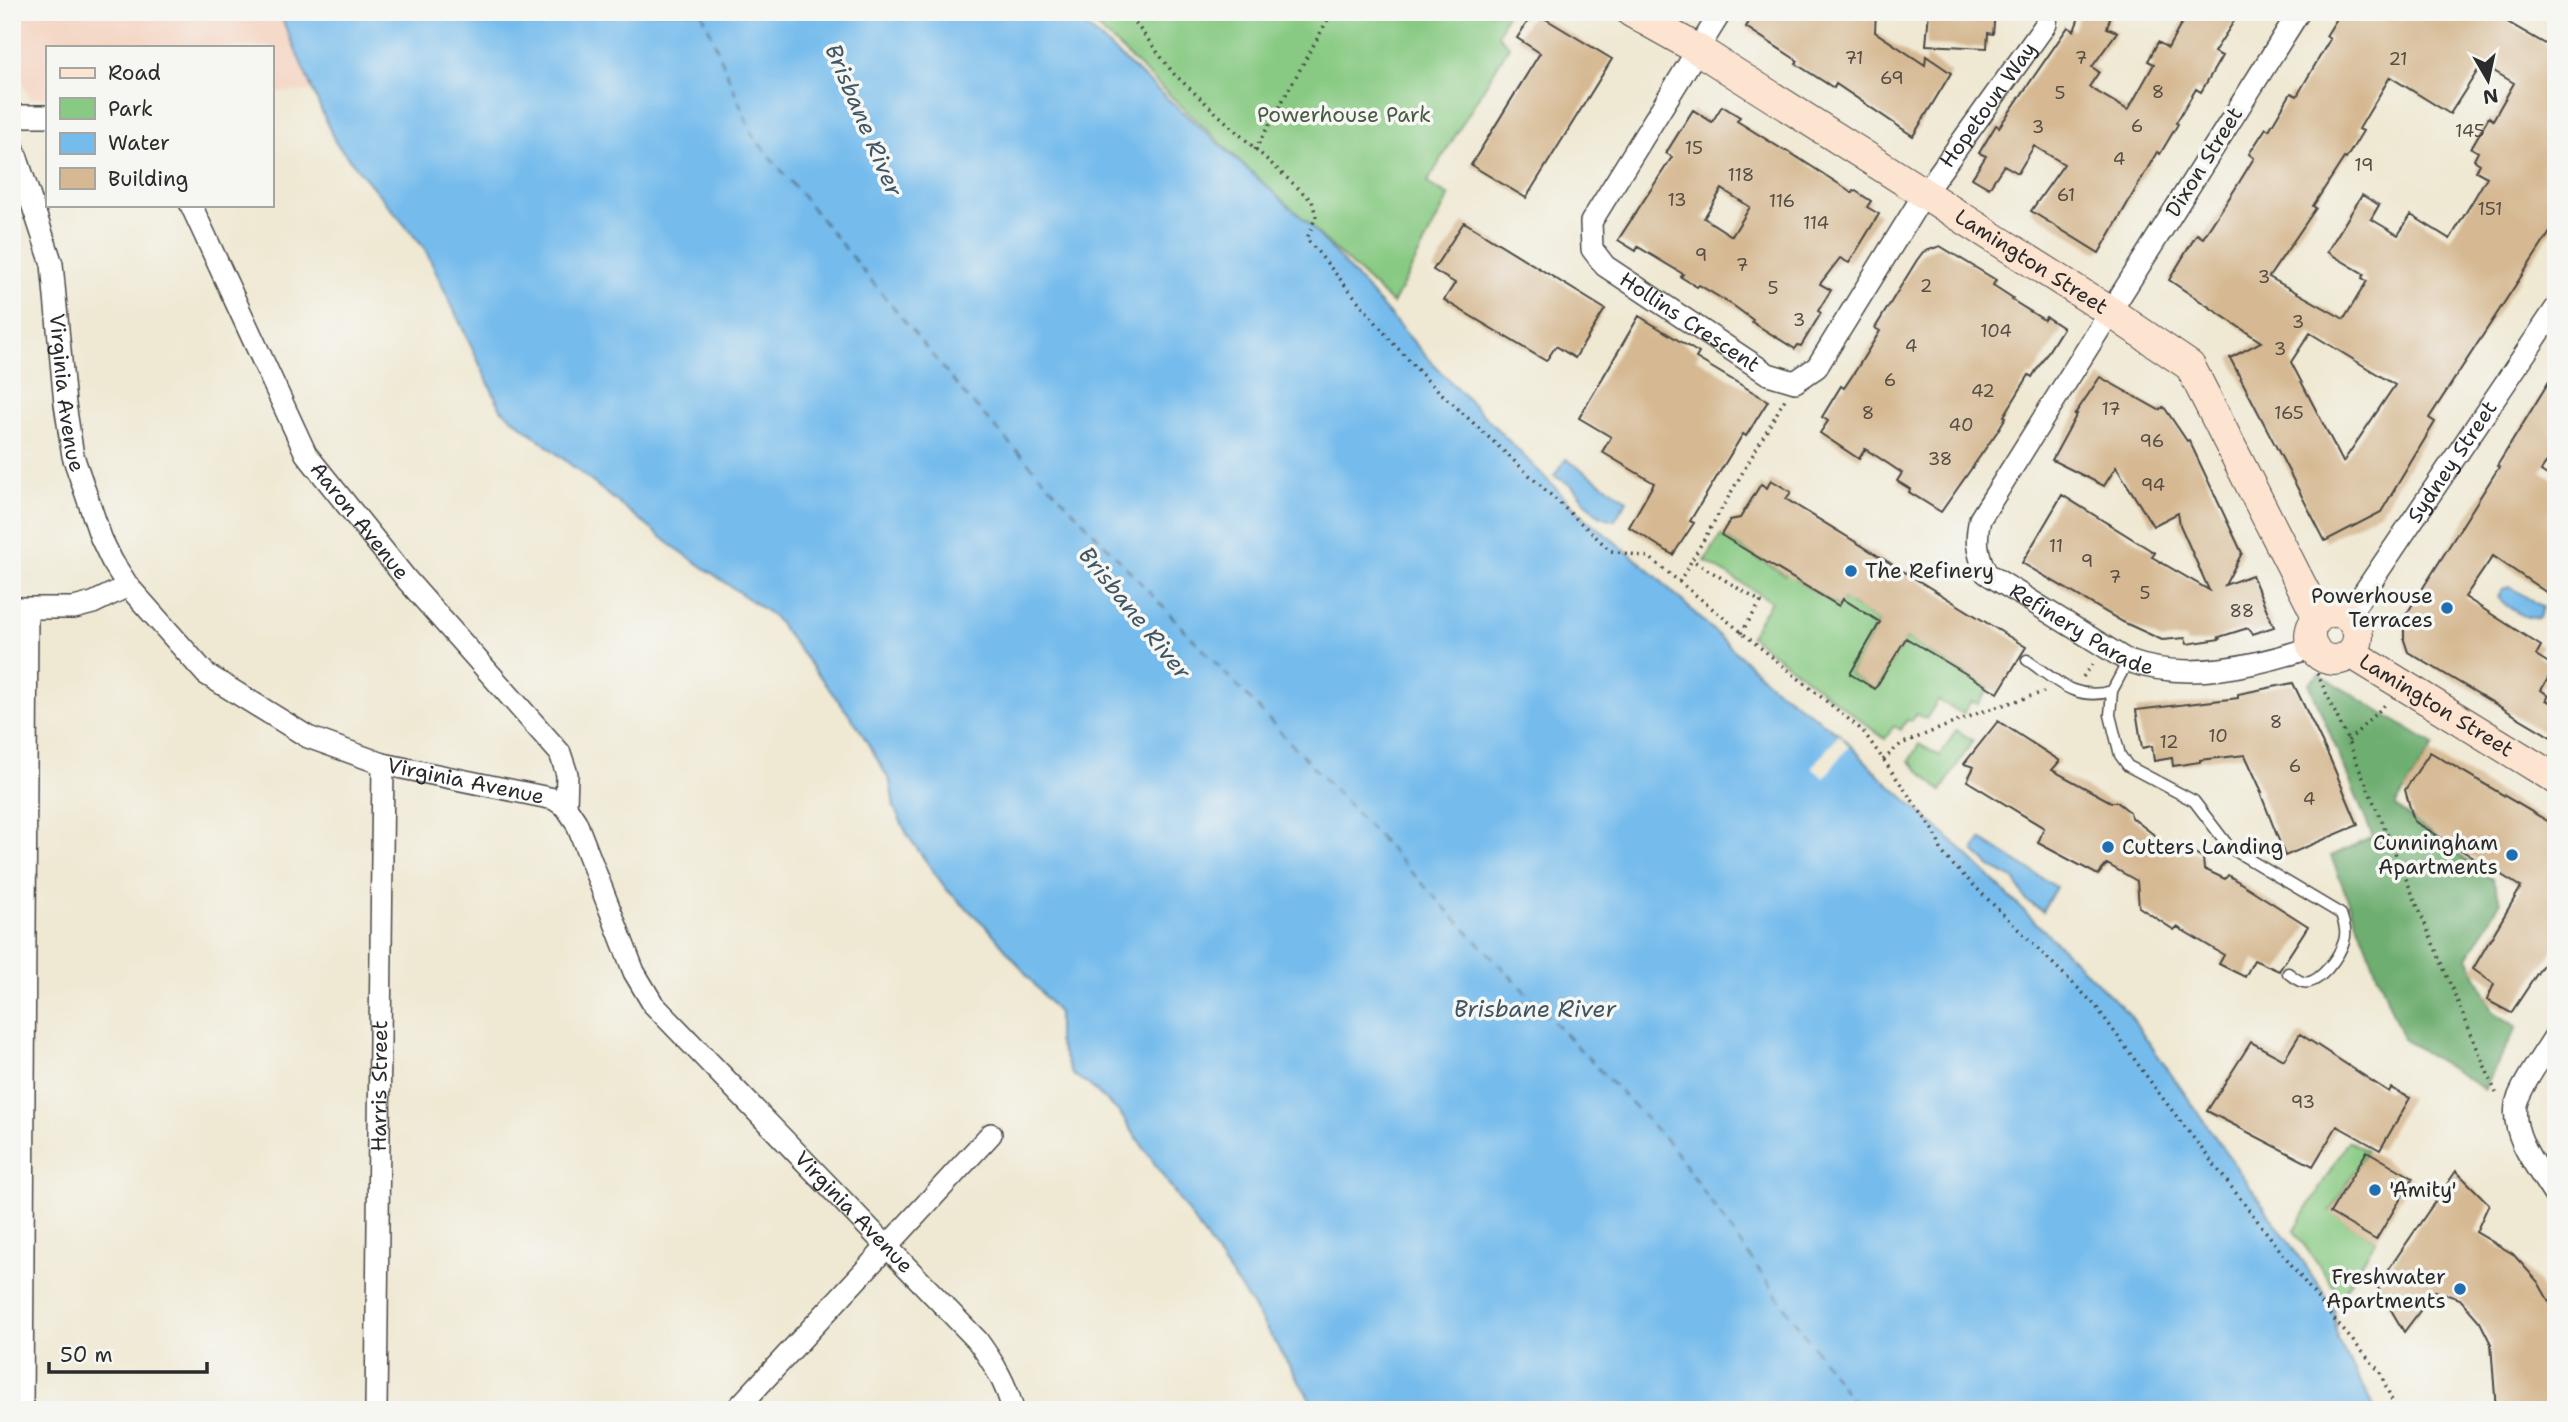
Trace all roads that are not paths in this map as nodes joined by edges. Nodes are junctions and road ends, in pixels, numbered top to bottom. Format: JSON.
{"nodes":[{"id":1,"x":1631,"y":12,"type":"edge"},
{"id":2,"x":1721,"y":12,"type":"edge"},
{"id":3,"x":2047,"y":12,"type":"edge"},
{"id":4,"x":2299,"y":12,"type":"edge"},
{"id":5,"x":1697,"y":49,"type":"junction"},
{"id":6,"x":12,"y":116,"type":"edge"},
{"id":7,"x":46,"y":117,"type":"edge"},
{"id":8,"x":12,"y":143,"type":"edge"},
{"id":9,"x":1924,"y":194,"type":"junction"},
{"id":10,"x":191,"y":206,"type":"edge"},
{"id":11,"x":2556,"y":308,"type":"edge"},
{"id":12,"x":2109,"y":312,"type":"junction"},
{"id":13,"x":128,"y":586,"type":"junction"},
{"id":14,"x":20,"y":609,"type":"edge"},
{"id":15,"x":2348,"y":616,"type":"junction"},
{"id":16,"x":2318,"y":618,"type":"junction"},
{"id":17,"x":2351,"y":653,"type":"junction"},
{"id":18,"x":2027,"y":660,"type":"dead end"},
{"id":19,"x":2315,"y":660,"type":"junction"},
{"id":20,"x":2128,"y":662,"type":"junction"},
{"id":21,"x":2112,"y":691,"type":"junction"},
{"id":22,"x":383,"y":764,"type":"junction"},
{"id":23,"x":2556,"y":779,"type":"edge"},
{"id":24,"x":566,"y":807,"type":"junction"},
{"id":25,"x":2288,"y":973,"type":"dead end"},
{"id":26,"x":2556,"y":1034,"type":"edge"},
{"id":27,"x":991,"y":1134,"type":"dead end"},
{"id":28,"x":2556,"y":1198,"type":"edge"},
{"id":29,"x":888,"y":1247,"type":"junction"},
{"id":30,"x":22,"y":1410,"type":"edge"},
{"id":31,"x":376,"y":1410,"type":"edge"},
{"id":32,"x":736,"y":1410,"type":"edge"},
{"id":33,"x":1013,"y":1410,"type":"edge"}],
"edges":[{"from":1,"to":5,"type":"street","name":"Lamington Street"},
{"from":2,"to":5,"type":"street"},
{"from":3,"to":9,"type":"street","name":"Hopetoun Way"},
{"from":4,"to":12,"type":"street","name":"Dixon Street"},
{"from":5,"to":9,"type":"street","name":"Lamington Street"},
{"from":5,"to":9,"type":"street","name":"Hollins Crescent"},
{"from":6,"to":7,"type":"street"},
{"from":8,"to":13,"type":"street","name":"Virginia Avenue"},
{"from":9,"to":12,"type":"street","name":"Lamington Street"},
{"from":10,"to":24,"type":"street","name":"Aaron Avenue"},
{"from":11,"to":15,"type":"street","name":"Sydney Street"},
{"from":12,"to":16,"type":"street","name":"Lamington Street"},
{"from":12,"to":20,"type":"street","name":"Refinery Parade"},
{"from":13,"to":14,"type":"street"},
{"from":13,"to":22,"type":"street","name":"Virginia Avenue"},
{"from":14,"to":30,"type":"street"},
{"from":15,"to":16,"type":"street"},
{"from":15,"to":17,"type":"street"},
{"from":16,"to":19,"type":"street"},
{"from":17,"to":19,"type":"street"},
{"from":17,"to":23,"type":"street","name":"Lamington Street"},
{"from":18,"to":21,"type":"lane"},
{"from":19,"to":20,"type":"street","name":"Refinery Parade"},
{"from":20,"to":21,"type":"lane"},
{"from":21,"to":25,"type":"lane"},
{"from":22,"to":24,"type":"street","name":"Virginia Avenue"},
{"from":22,"to":31,"type":"street","name":"Harris Street"},
{"from":24,"to":29,"type":"street","name":"Virginia Avenue"},
{"from":26,"to":28,"type":"street"},
{"from":27,"to":29,"type":"street"},
{"from":29,"to":32,"type":"street"},
{"from":29,"to":33,"type":"street","name":"Virginia Avenue"}]}
